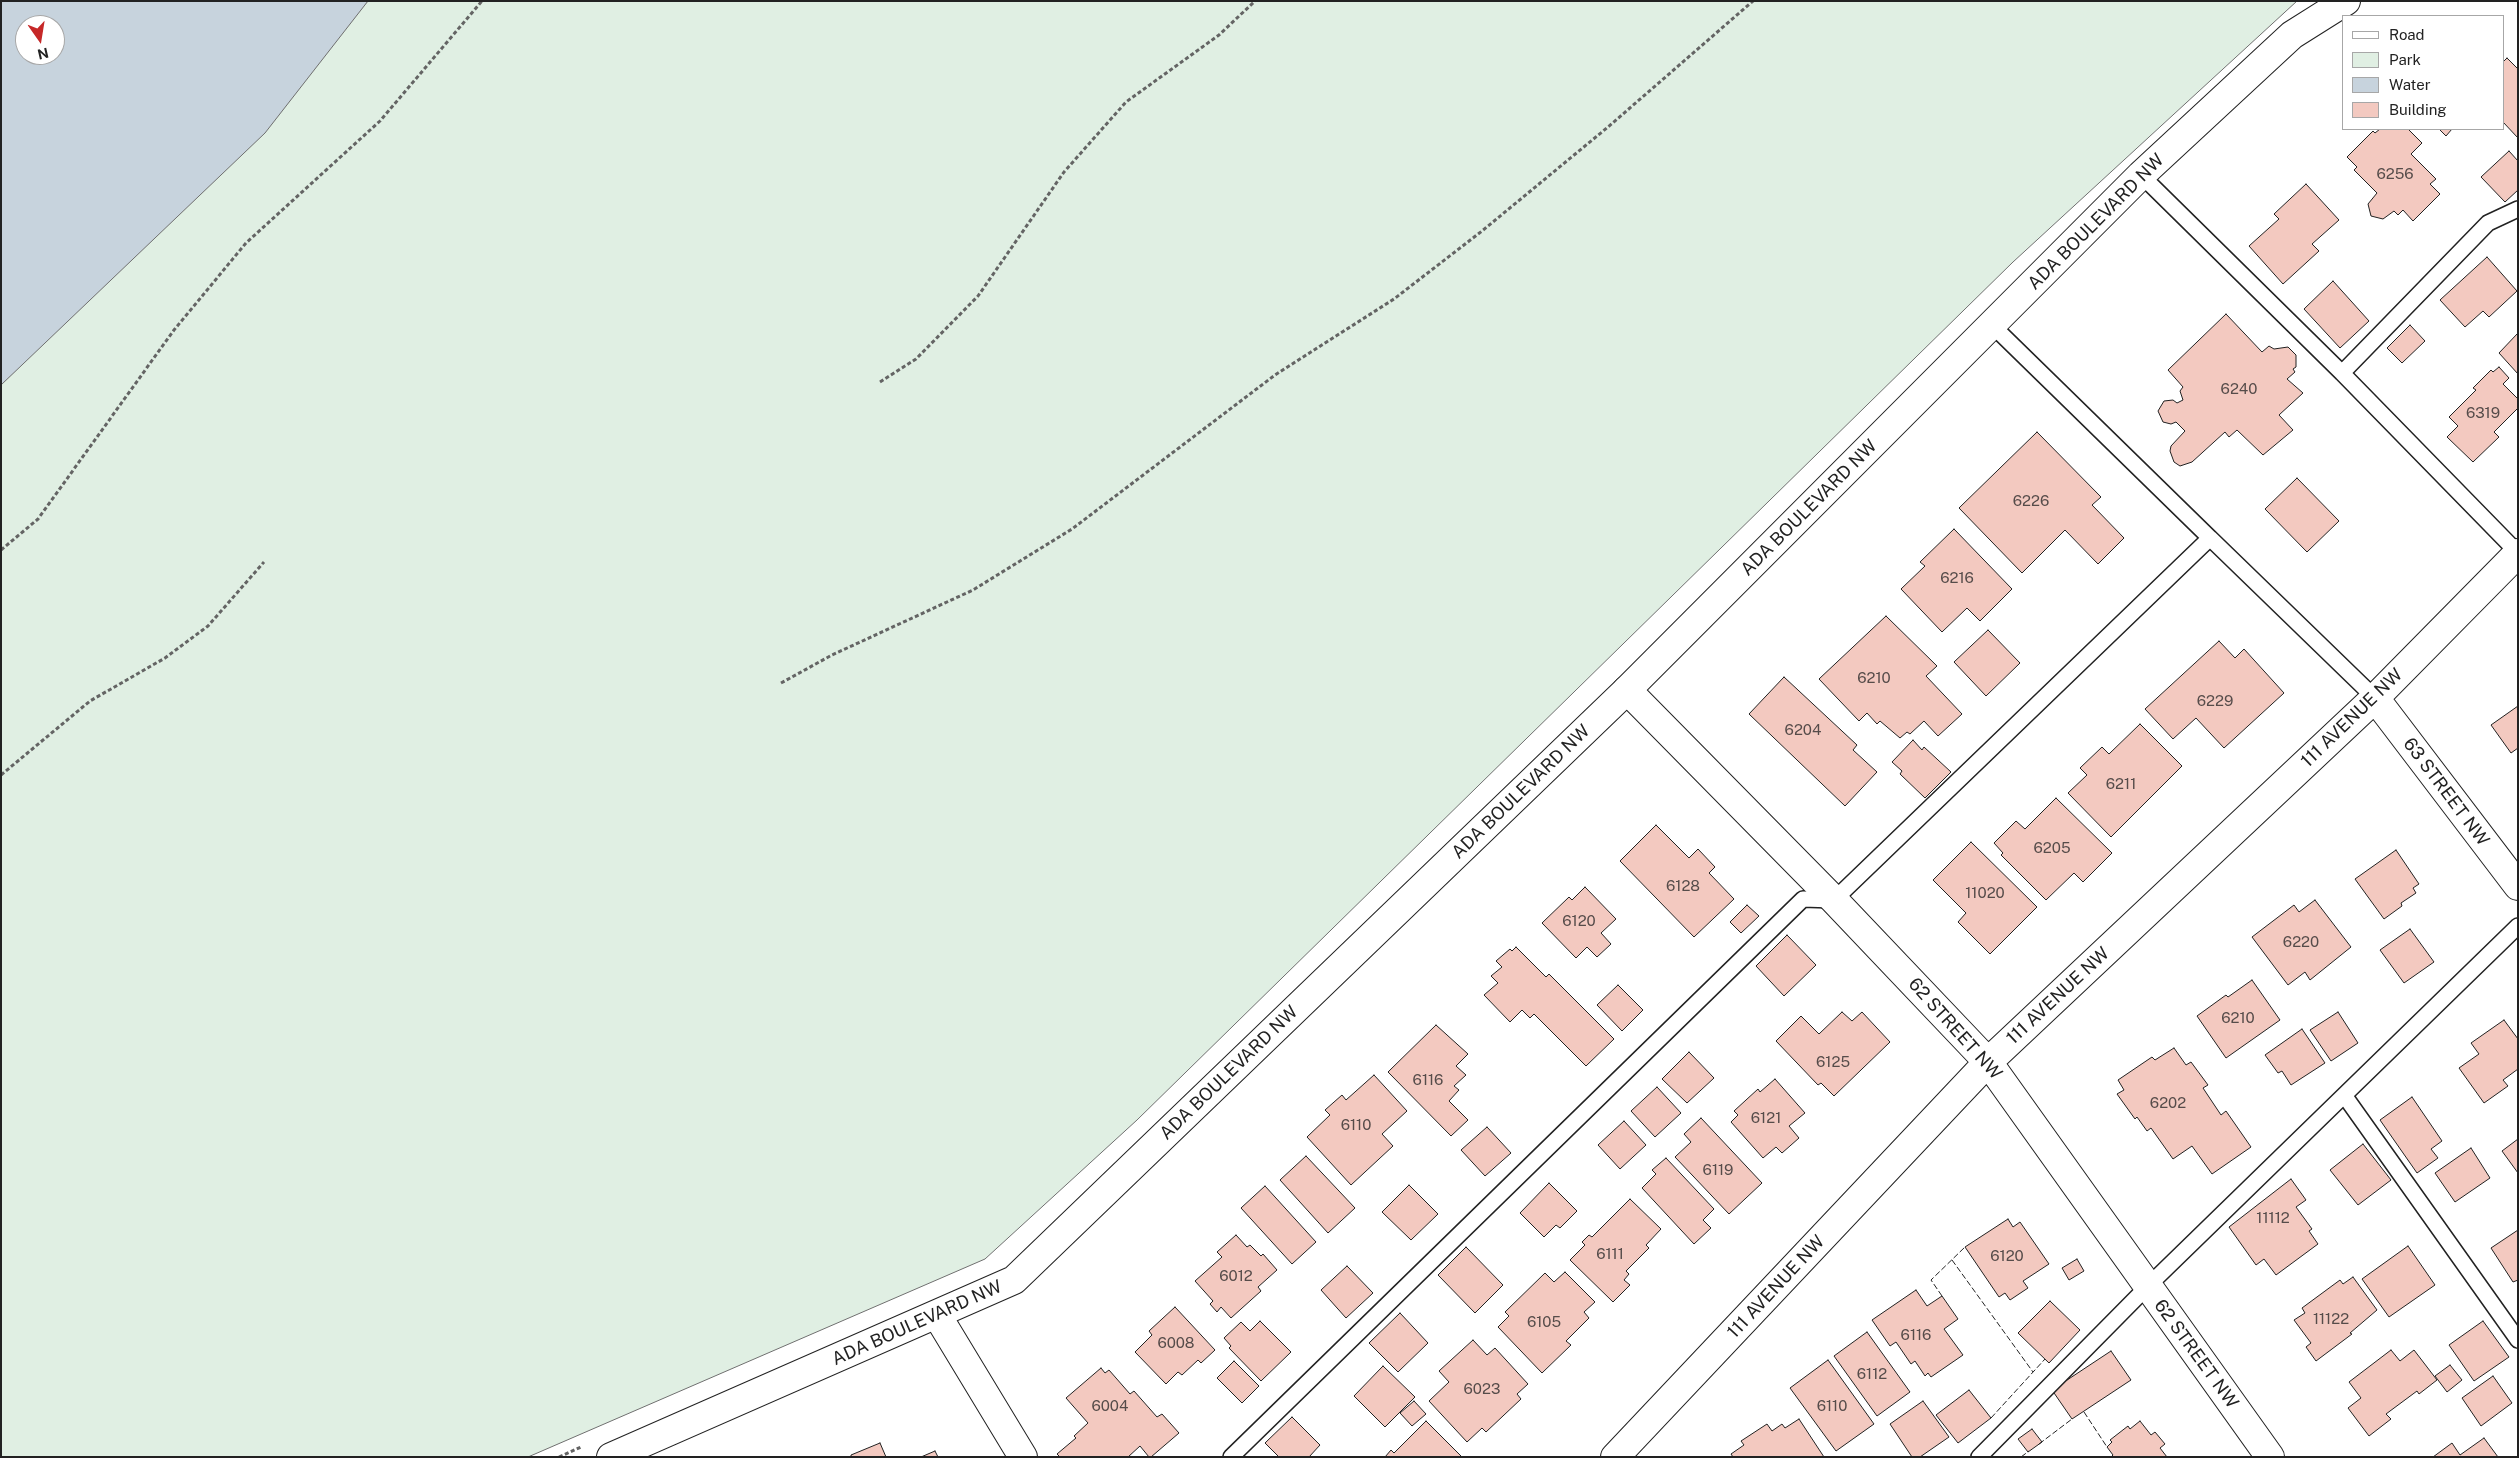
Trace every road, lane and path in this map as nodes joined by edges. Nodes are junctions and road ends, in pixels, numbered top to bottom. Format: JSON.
{"nodes":[{"id":1,"x":482,"y":1,"type":"edge"},
{"id":2,"x":1255,"y":1,"type":"edge"},
{"id":3,"x":1753,"y":1,"type":"edge"},
{"id":4,"x":2346,"y":1,"type":"edge"},
{"id":5,"x":2141,"y":175,"type":"junction"},
{"id":6,"x":2518,"y":209,"type":"edge"},
{"id":7,"x":1992,"y":325,"type":"junction"},
{"id":8,"x":2342,"y":373,"type":"junction"},
{"id":9,"x":880,"y":382,"type":"dead end"},
{"id":10,"x":2210,"y":538,"type":"junction"},
{"id":11,"x":1,"y":550,"type":"edge"},
{"id":12,"x":2518,"y":553,"type":"edge"},
{"id":13,"x":264,"y":562,"type":"dead end"},
{"id":14,"x":780,"y":684,"type":"dead end"},
{"id":15,"x":1627,"y":690,"type":"junction"},
{"id":16,"x":2375,"y":698,"type":"junction"},
{"id":17,"x":1,"y":776,"type":"edge"},
{"id":18,"x":2518,"y":886,"type":"edge"},
{"id":19,"x":1834,"y":900,"type":"junction"},
{"id":20,"x":2518,"y":926,"type":"edge"},
{"id":21,"x":1988,"y":1062,"type":"junction"},
{"id":22,"x":2344,"y":1096,"type":"junction"},
{"id":23,"x":2148,"y":1286,"type":"junction"},
{"id":24,"x":937,"y":1315,"type":"junction"},
{"id":25,"x":2518,"y":1340,"type":"edge"},
{"id":26,"x":584,"y":1446,"type":"dead end"},
{"id":27,"x":1631,"y":1451,"type":"edge"},
{"id":28,"x":559,"y":1457,"type":"edge"},
{"id":29,"x":611,"y":1457,"type":"edge"},
{"id":30,"x":1023,"y":1457,"type":"edge"},
{"id":31,"x":1231,"y":1457,"type":"edge"},
{"id":32,"x":1979,"y":1457,"type":"edge"},
{"id":33,"x":2270,"y":1457,"type":"edge"}],
"edges":[{"from":1,"to":11,"type":"path"},
{"from":2,"to":9,"type":"path"},
{"from":3,"to":14,"type":"path"},
{"from":4,"to":5,"type":"street","name":"ADA BOULEVARD NW"},
{"from":5,"to":7,"type":"street","name":"ADA BOULEVARD NW"},
{"from":5,"to":8,"type":"lane"},
{"from":6,"to":8,"type":"lane"},
{"from":7,"to":10,"type":"lane"},
{"from":7,"to":15,"type":"street","name":"ADA BOULEVARD NW"},
{"from":8,"to":12,"type":"lane"},
{"from":10,"to":16,"type":"lane"},
{"from":10,"to":19,"type":"lane"},
{"from":12,"to":16,"type":"street","name":"111 AVENUE NW"},
{"from":13,"to":17,"type":"path"},
{"from":15,"to":19,"type":"street","name":"62 STREET NW"},
{"from":15,"to":24,"type":"street","name":"ADA BOULEVARD NW"},
{"from":16,"to":18,"type":"street","name":"63 STREET NW"},
{"from":16,"to":21,"type":"street","name":"111 AVENUE NW"},
{"from":19,"to":21,"type":"street","name":"62 STREET NW"},
{"from":19,"to":31,"type":"lane"},
{"from":20,"to":22,"type":"lane"},
{"from":21,"to":23,"type":"street","name":"62 STREET NW"},
{"from":21,"to":27,"type":"street","name":"111 AVENUE NW"},
{"from":22,"to":23,"type":"lane"},
{"from":22,"to":25,"type":"lane"},
{"from":23,"to":32,"type":"lane"},
{"from":23,"to":33,"type":"street","name":"62 STREET NW"},
{"from":24,"to":29,"type":"street","name":"ADA BOULEVARD NW"},
{"from":24,"to":30,"type":"street"},
{"from":26,"to":28,"type":"path"}]}
